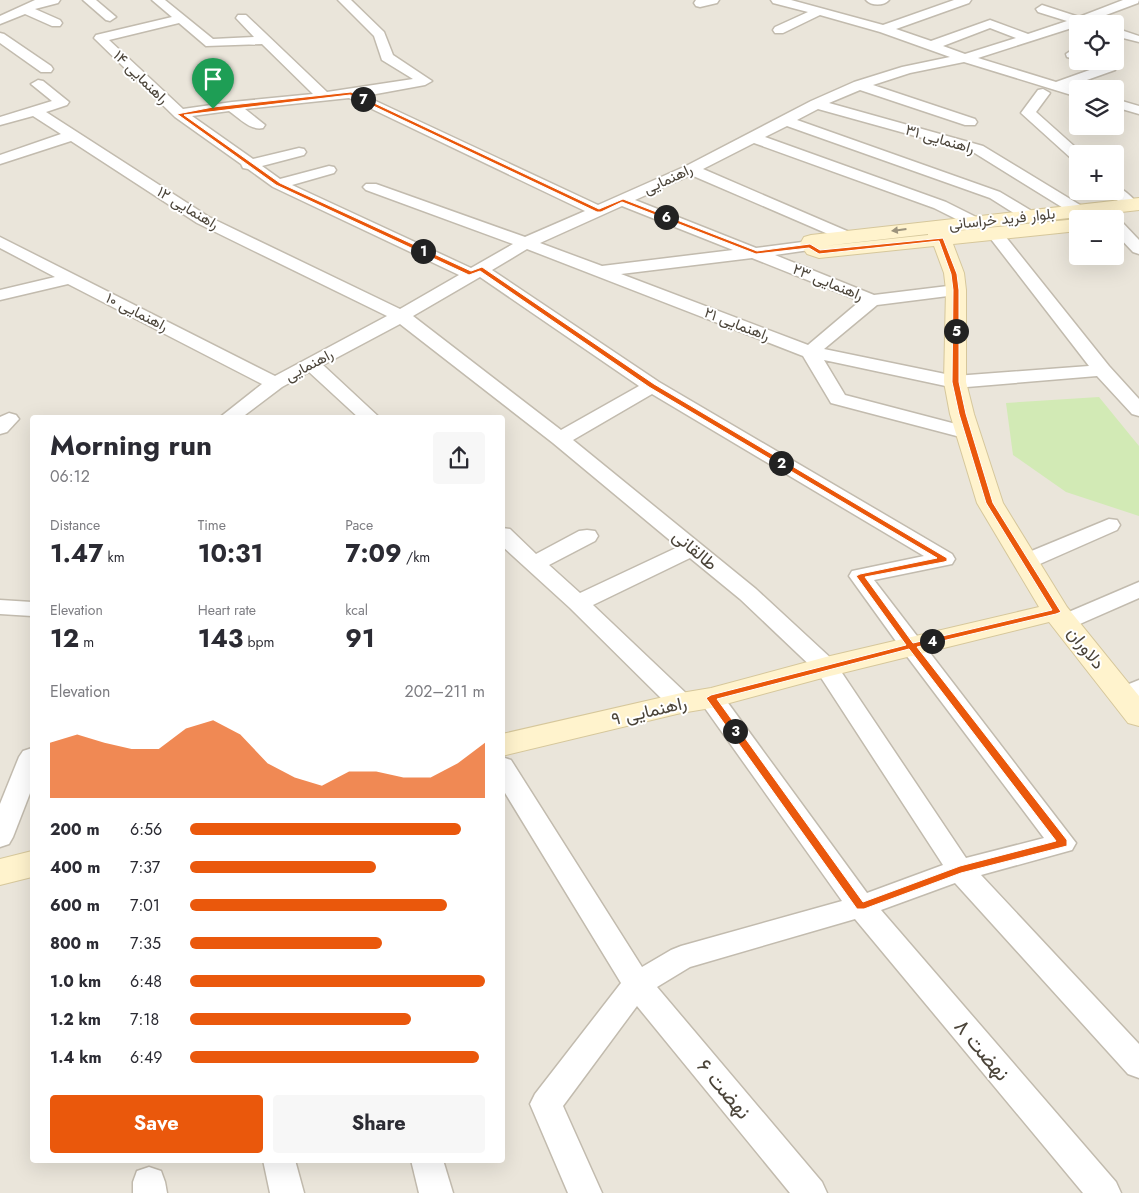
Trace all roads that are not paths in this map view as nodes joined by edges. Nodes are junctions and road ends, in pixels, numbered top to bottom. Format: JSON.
{"nodes":[{"id":1,"x":54,"y":0,"type":"edge"},
{"id":2,"x":89,"y":0,"type":"edge"},
{"id":3,"x":158,"y":0,"type":"edge"},
{"id":4,"x":344,"y":0,"type":"edge"},
{"id":5,"x":713,"y":0,"type":"edge"},
{"id":6,"x":777,"y":0,"type":"edge"},
{"id":7,"x":872,"y":0,"type":"edge"},
{"id":8,"x":883,"y":0,"type":"edge"},
{"id":9,"x":965,"y":0,"type":"edge"},
{"id":10,"x":1135,"y":2,"type":"edge"},
{"id":11,"x":700,"y":3,"type":"dead end"},
{"id":12,"x":25,"y":9,"type":"junction"},
{"id":13,"x":1042,"y":9,"type":"dead end"},
{"id":14,"x":820,"y":11,"type":"junction"},
{"id":15,"x":1103,"y":15,"type":"edge"},
{"id":16,"x":110,"y":17,"type":"dead end"},
{"id":17,"x":1,"y":18,"type":"edge"},
{"id":18,"x":242,"y":18,"type":"dead end"},
{"id":19,"x":1069,"y":18,"type":"edge"},
{"id":20,"x":182,"y":19,"type":"junction"},
{"id":21,"x":56,"y":23,"type":"dead end"},
{"id":22,"x":1069,"y":27,"type":"edge"},
{"id":23,"x":884,"y":29,"type":"junction"},
{"id":24,"x":780,"y":30,"type":"dead end"},
{"id":25,"x":1124,"y":35,"type":"edge"},
{"id":26,"x":0,"y":37,"type":"edge"},
{"id":27,"x":1029,"y":38,"type":"junction"},
{"id":28,"x":1136,"y":38,"type":"dead end"},
{"id":29,"x":266,"y":40,"type":"junction"},
{"id":30,"x":930,"y":46,"type":"junction"},
{"id":31,"x":21,"y":54,"type":"junction"},
{"id":32,"x":7,"y":56,"type":"dead end"},
{"id":33,"x":965,"y":58,"type":"junction"},
{"id":34,"x":46,"y":69,"type":"dead end"},
{"id":35,"x":1102,"y":70,"type":"edge"},
{"id":36,"x":38,"y":84,"type":"dead end"},
{"id":37,"x":859,"y":85,"type":"junction"},
{"id":38,"x":1057,"y":86,"type":"junction"},
{"id":39,"x":1069,"y":90,"type":"edge"},
{"id":40,"x":1043,"y":93,"type":"dead end"},
{"id":41,"x":351,"y":94,"type":"junction"},
{"id":42,"x":323,"y":96,"type":"junction"},
{"id":43,"x":816,"y":104,"type":"junction"},
{"id":44,"x":232,"y":106,"type":"junction"},
{"id":45,"x":1124,"y":106,"type":"edge"},
{"id":46,"x":35,"y":110,"type":"junction"},
{"id":47,"x":1139,"y":110,"type":"edge"},
{"id":48,"x":180,"y":114,"type":"junction"},
{"id":49,"x":0,"y":121,"type":"edge"},
{"id":50,"x":786,"y":121,"type":"junction"},
{"id":51,"x":970,"y":122,"type":"dead end"},
{"id":52,"x":258,"y":125,"type":"dead end"},
{"id":53,"x":74,"y":135,"type":"junction"},
{"id":54,"x":752,"y":137,"type":"junction"},
{"id":55,"x":0,"y":142,"type":"edge"},
{"id":56,"x":1069,"y":149,"type":"edge"},
{"id":57,"x":299,"y":152,"type":"dead end"},
{"id":58,"x":18,"y":154,"type":"junction"},
{"id":59,"x":0,"y":160,"type":"edge"},
{"id":60,"x":248,"y":164,"type":"junction"},
{"id":61,"x":691,"y":169,"type":"junction"},
{"id":62,"x":330,"y":170,"type":"dead end"},
{"id":63,"x":278,"y":184,"type":"junction"},
{"id":64,"x":371,"y":187,"type":"dead end"},
{"id":65,"x":1124,"y":199,"type":"edge"},
{"id":66,"x":622,"y":200,"type":"junction"},
{"id":67,"x":1136,"y":209,"type":"edge"},
{"id":68,"x":599,"y":211,"type":"junction"},
{"id":69,"x":1069,"y":212,"type":"edge"},
{"id":70,"x":1029,"y":216,"type":"junction"},
{"id":71,"x":1124,"y":217,"type":"edge"},
{"id":72,"x":1069,"y":218,"type":"edge"},
{"id":73,"x":1069,"y":220,"type":"edge"},
{"id":74,"x":974,"y":222,"type":"junction"},
{"id":75,"x":936,"y":233,"type":"junction"},
{"id":76,"x":1124,"y":233,"type":"edge"},
{"id":77,"x":995,"y":234,"type":"junction"},
{"id":78,"x":848,"y":236,"type":"junction"},
{"id":79,"x":0,"y":242,"type":"edge"},
{"id":80,"x":526,"y":243,"type":"junction"},
{"id":81,"x":810,"y":246,"type":"junction"},
{"id":82,"x":1139,"y":249,"type":"edge"},
{"id":83,"x":756,"y":252,"type":"junction"},
{"id":84,"x":476,"y":271,"type":"junction"},
{"id":85,"x":600,"y":272,"type":"junction"},
{"id":86,"x":72,"y":278,"type":"junction"},
{"id":87,"x":956,"y":290,"type":"junction"},
{"id":88,"x":0,"y":295,"type":"edge"},
{"id":89,"x":872,"y":300,"type":"junction"},
{"id":90,"x":401,"y":316,"type":"junction"},
{"id":91,"x":810,"y":352,"type":"junction"},
{"id":92,"x":310,"y":364,"type":"junction"},
{"id":93,"x":1102,"y":370,"type":"junction"},
{"id":94,"x":955,"y":382,"type":"junction"},
{"id":95,"x":275,"y":383,"type":"junction"},
{"id":96,"x":652,"y":386,"type":"junction"},
{"id":97,"x":1139,"y":410,"type":"edge"},
{"id":98,"x":232,"y":415,"type":"edge"},
{"id":99,"x":369,"y":415,"type":"edge"},
{"id":100,"x":968,"y":433,"type":"junction"},
{"id":101,"x":560,"y":439,"type":"junction"},
{"id":102,"x":1109,"y":525,"type":"dead end"},
{"id":103,"x":586,"y":536,"type":"dead end"},
{"id":104,"x":505,"y":537,"type":"edge"},
{"id":105,"x":693,"y":548,"type":"junction"},
{"id":106,"x":1025,"y":562,"type":"junction"},
{"id":107,"x":535,"y":563,"type":"junction"},
{"id":108,"x":1139,"y":589,"type":"edge"},
{"id":109,"x":578,"y":603,"type":"junction"},
{"id":110,"x":0,"y":607,"type":"edge"},
{"id":111,"x":30,"y":609,"type":"edge"},
{"id":112,"x":1061,"y":617,"type":"junction"},
{"id":113,"x":911,"y":646,"type":"junction"},
{"id":114,"x":826,"y":667,"type":"junction"},
{"id":115,"x":1131,"y":692,"type":"edge"},
{"id":116,"x":711,"y":698,"type":"junction"},
{"id":117,"x":681,"y":703,"type":"junction"},
{"id":118,"x":1139,"y":716,"type":"edge"},
{"id":119,"x":505,"y":744,"type":"edge"},
{"id":120,"x":30,"y":762,"type":"edge"},
{"id":121,"x":505,"y":771,"type":"edge"},
{"id":122,"x":0,"y":838,"type":"edge"},
{"id":123,"x":30,"y":864,"type":"edge"},
{"id":124,"x":960,"y":870,"type":"junction"},
{"id":125,"x":0,"y":872,"type":"edge"},
{"id":126,"x":861,"y":906,"type":"junction"},
{"id":127,"x":637,"y":984,"type":"junction"},
{"id":128,"x":1139,"y":1066,"type":"edge"},
{"id":129,"x":280,"y":1163,"type":"edge"},
{"id":130,"x":428,"y":1163,"type":"edge"},
{"id":131,"x":287,"y":1193,"type":"edge"},
{"id":132,"x":436,"y":1193,"type":"edge"},
{"id":133,"x":585,"y":1193,"type":"edge"},
{"id":134,"x":810,"y":1193,"type":"edge"},
{"id":135,"x":1104,"y":1193,"type":"edge"}],
"edges":[{"from":1,"to":12,"type":"street"},
{"from":2,"to":16,"type":"street"},
{"from":3,"to":20,"type":"street"},
{"from":4,"to":41,"type":"street"},
{"from":5,"to":11,"type":"street"},
{"from":6,"to":14,"type":"street"},
{"from":7,"to":8,"type":"street"},
{"from":9,"to":23,"type":"street"},
{"from":10,"to":15,"type":"street","name":"راهنمایی"},
{"from":12,"to":17,"type":"street"},
{"from":12,"to":21,"type":"street"},
{"from":13,"to":19,"type":"street"},
{"from":14,"to":23,"type":"street"},
{"from":14,"to":24,"type":"street"},
{"from":18,"to":29,"type":"street"},
{"from":20,"to":29,"type":"street"},
{"from":20,"to":48,"type":"street","name":"راهنمایی ۱۴"},
{"from":22,"to":27,"type":"street","name":"راهنمایی"},
{"from":23,"to":30,"type":"street"},
{"from":25,"to":28,"type":"street"},
{"from":26,"to":31,"type":"street"},
{"from":27,"to":30,"type":"street"},
{"from":27,"to":33,"type":"street","name":"راهنمایی"},
{"from":29,"to":42,"type":"street"},
{"from":30,"to":33,"type":"street"},
{"from":31,"to":32,"type":"street"},
{"from":31,"to":34,"type":"street"},
{"from":33,"to":37,"type":"street","name":"راهنمایی"},
{"from":33,"to":38,"type":"street"},
{"from":35,"to":38,"type":"street"},
{"from":36,"to":46,"type":"street"},
{"from":37,"to":43,"type":"street","name":"راهنمایی"},
{"from":37,"to":51,"type":"street"},
{"from":38,"to":39,"type":"street"},
{"from":40,"to":56,"type":"street"},
{"from":41,"to":42,"type":"street"},
{"from":41,"to":68,"type":"street"},
{"from":42,"to":44,"type":"street"},
{"from":43,"to":50,"type":"street","name":"راهنمایی"},
{"from":43,"to":69,"type":"street","name":"راهنمایی ۳۱"},
{"from":44,"to":48,"type":"street"},
{"from":44,"to":52,"type":"street"},
{"from":45,"to":47,"type":"street"},
{"from":46,"to":49,"type":"street"},
{"from":46,"to":53,"type":"street","name":"راهنمایی ۱۲"},
{"from":48,"to":60,"type":"street","name":"راهنمایی ۱۴"},
{"from":50,"to":54,"type":"street","name":"راهنمایی"},
{"from":50,"to":70,"type":"street"},
{"from":53,"to":58,"type":"street"},
{"from":53,"to":90,"type":"street","name":"راهنمایی ۱۲"},
{"from":54,"to":61,"type":"street","name":"راهنمایی"},
{"from":54,"to":74,"type":"street"},
{"from":55,"to":58,"type":"street"},
{"from":57,"to":60,"type":"street"},
{"from":58,"to":59,"type":"street"},
{"from":60,"to":63,"type":"street","name":"راهنمایی ۱۴"},
{"from":61,"to":66,"type":"street","name":"راهنمایی"},
{"from":61,"to":78,"type":"street"},
{"from":62,"to":63,"type":"street"},
{"from":63,"to":84,"type":"street","name":"راهنمایی ۱۴"},
{"from":64,"to":80,"type":"street","name":"راهنمایی ۲۱"},
{"from":65,"to":67,"type":"street"},
{"from":66,"to":68,"type":"street","name":"راهنمایی"},
{"from":66,"to":83,"type":"street","name":"راهنمایی ۲۳"},
{"from":67,"to":71,"type":"street"},
{"from":68,"to":80,"type":"street","name":"راهنمایی"},
{"from":70,"to":72,"type":"street","name":"بلوار فرید خراسانی"},
{"from":70,"to":74,"type":"street","name":"بلوار فرید خراسانی"},
{"from":73,"to":77,"type":"street","name":"بلوار فرید خراسانی"},
{"from":74,"to":75,"type":"street","name":"بلوار فرید خراسانی"},
{"from":75,"to":77,"type":"street","name":"بلوار فرید خراسانی"},
{"from":75,"to":78,"type":"street","name":"بلوار فرید خراسانی","one_way":true},
{"from":75,"to":81,"type":"street","name":"بلوار فرید خراسانی"},
{"from":75,"to":87,"type":"street","name":"دلاوران"},
{"from":76,"to":82,"type":"street"},
{"from":77,"to":93,"type":"street"},
{"from":78,"to":81,"type":"street","name":"بلوار فرید خراسانی"},
{"from":79,"to":86,"type":"street","name":"راهنمایی ۱۰"},
{"from":80,"to":84,"type":"street","name":"راهنمایی"},
{"from":80,"to":85,"type":"street","name":"راهنمایی ۲۱"},
{"from":81,"to":83,"type":"street"},
{"from":83,"to":85,"type":"street"},
{"from":83,"to":89,"type":"street","name":"راهنمایی ۲۳"},
{"from":84,"to":90,"type":"street","name":"راهنمایی"},
{"from":84,"to":96,"type":"street","name":"راهنمایی ۱۴"},
{"from":85,"to":91,"type":"street","name":"راهنمایی ۲۱"},
{"from":86,"to":88,"type":"street"},
{"from":86,"to":95,"type":"street","name":"راهنمایی ۱۰"},
{"from":87,"to":89,"type":"street","name":"راهنمایی ۲۳"},
{"from":87,"to":94,"type":"street","name":"دلاوران"},
{"from":89,"to":91,"type":"street"},
{"from":90,"to":92,"type":"street","name":"راهنمایی"},
{"from":90,"to":101,"type":"street","name":"راهنمایی ۱۲"},
{"from":91,"to":94,"type":"street","name":"راهنمایی ۲۱"},
{"from":91,"to":100,"type":"street"},
{"from":92,"to":95,"type":"street","name":"راهنمایی"},
{"from":92,"to":99,"type":"street"},
{"from":93,"to":94,"type":"street","name":"راهنمایی ۲۱"},
{"from":93,"to":97,"type":"street"},
{"from":94,"to":100,"type":"street","name":"دلاوران"},
{"from":95,"to":98,"type":"street","name":"راهنمایی"},
{"from":96,"to":101,"type":"street"},
{"from":96,"to":113,"type":"street","name":"راهنمایی ۱۴"},
{"from":100,"to":106,"type":"street","name":"دلاوران"},
{"from":101,"to":105,"type":"street","name":"طالقانی"},
{"from":102,"to":106,"type":"street"},
{"from":103,"to":107,"type":"street"},
{"from":104,"to":107,"type":"street"},
{"from":105,"to":109,"type":"street"},
{"from":105,"to":114,"type":"street","name":"طالقانی"},
{"from":106,"to":112,"type":"street","name":"دلاوران"},
{"from":107,"to":109,"type":"street"},
{"from":108,"to":112,"type":"street"},
{"from":109,"to":117,"type":"street"},
{"from":110,"to":111,"type":"street"},
{"from":112,"to":113,"type":"street","name":"راهنمایی ۹"},
{"from":112,"to":115,"type":"street","name":"دلاوران"},
{"from":113,"to":114,"type":"street","name":"راهنمایی ۹"},
{"from":113,"to":124,"type":"street"},
{"from":114,"to":116,"type":"street","name":"راهنمایی ۹"},
{"from":114,"to":124,"type":"street","name":"طالقانی"},
{"from":115,"to":118,"type":"street","name":"دلاوران"},
{"from":116,"to":117,"type":"street","name":"راهنمایی ۹"},
{"from":116,"to":126,"type":"street","name":"نهضت ۸"},
{"from":117,"to":119,"type":"street","name":"راهنمایی ۹"},
{"from":120,"to":122,"type":"street"},
{"from":121,"to":127,"type":"street","name":"نهضت ۶"},
{"from":123,"to":125,"type":"street"},
{"from":124,"to":126,"type":"street"},
{"from":124,"to":128,"type":"street","name":"طالقانی"},
{"from":126,"to":127,"type":"street"},
{"from":126,"to":135,"type":"street","name":"نهضت ۸"},
{"from":127,"to":133,"type":"street"},
{"from":127,"to":134,"type":"street","name":"نهضت ۶"},
{"from":129,"to":131,"type":"street"},
{"from":130,"to":132,"type":"street"}]}
